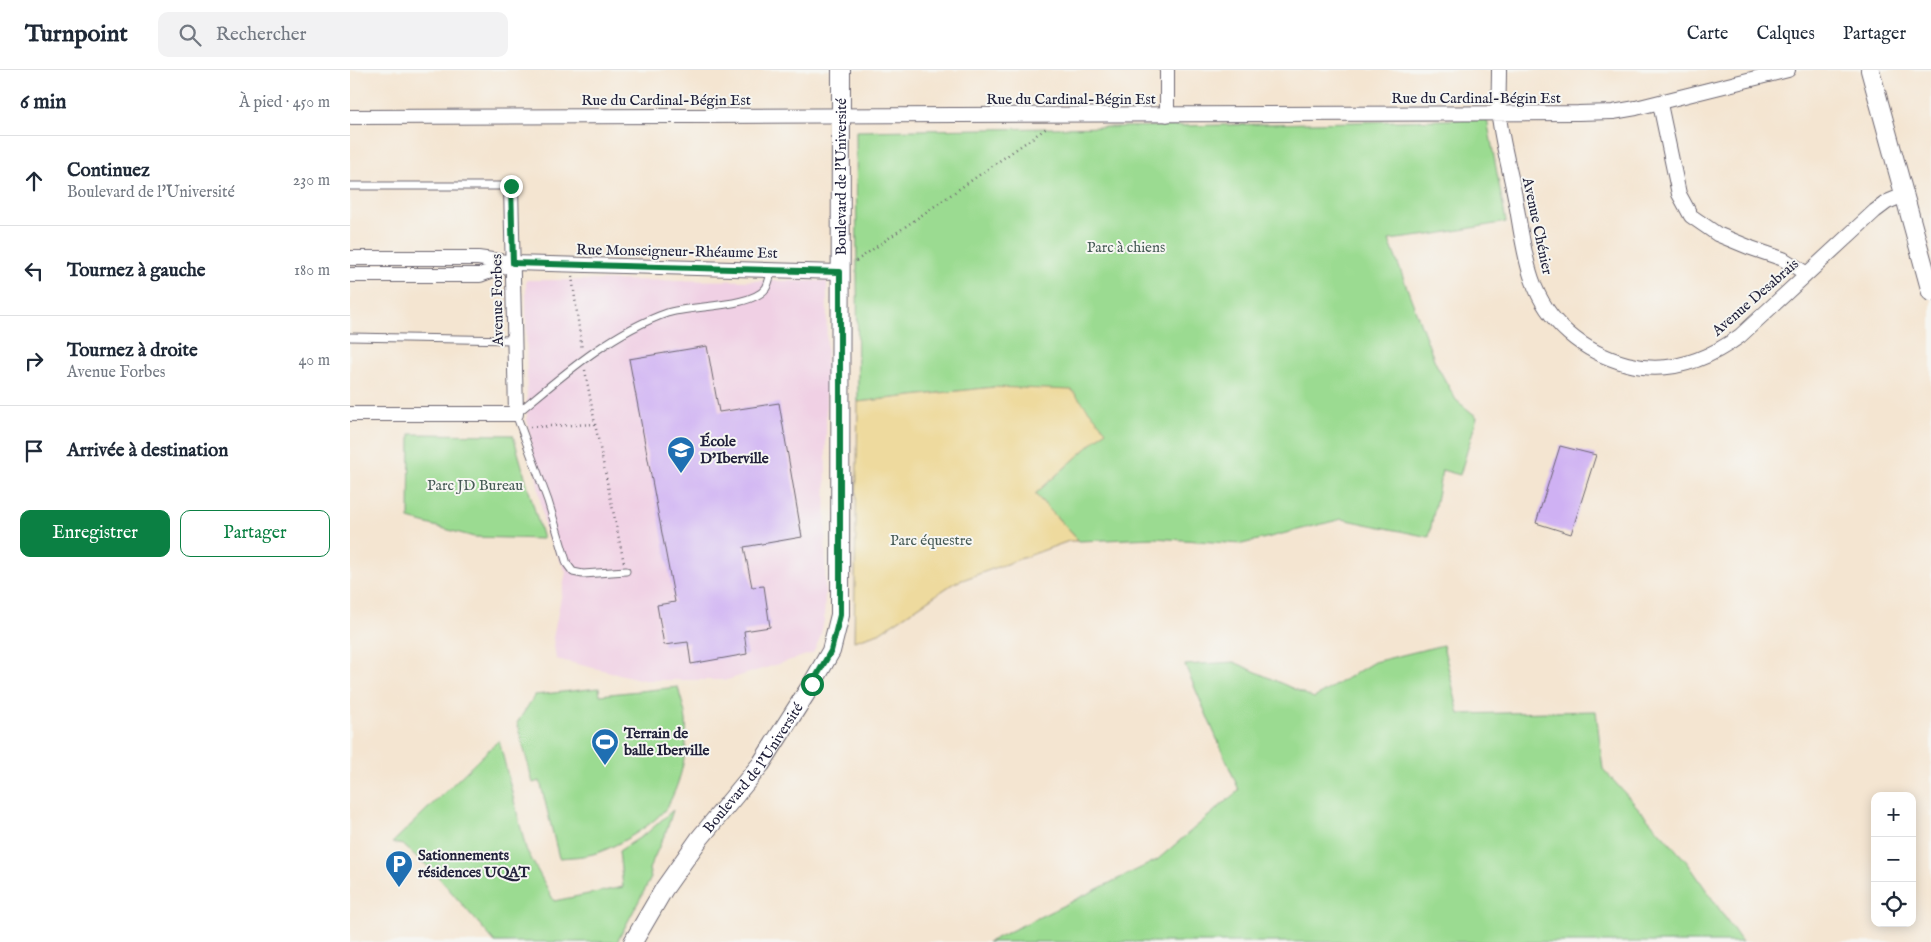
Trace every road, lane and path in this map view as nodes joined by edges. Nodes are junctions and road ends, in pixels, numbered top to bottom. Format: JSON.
{"nodes":[{"id":1,"x":841,"y":70,"type":"edge"},
{"id":2,"x":1168,"y":70,"type":"edge"},
{"id":3,"x":1499,"y":70,"type":"edge"},
{"id":4,"x":1788,"y":70,"type":"edge"},
{"id":5,"x":1870,"y":70,"type":"edge"},
{"id":6,"x":1660,"y":104,"type":"junction"},
{"id":7,"x":1065,"y":115,"type":"junction"},
{"id":8,"x":1167,"y":115,"type":"junction"},
{"id":9,"x":1499,"y":115,"type":"junction"},
{"id":10,"x":841,"y":116,"type":"junction"},
{"id":11,"x":350,"y":117,"type":"edge"},
{"id":12,"x":350,"y":186,"type":"edge"},
{"id":13,"x":511,"y":186,"type":"joint"},
{"id":14,"x":1904,"y":195,"type":"junction"},
{"id":15,"x":350,"y":258,"type":"edge"},
{"id":16,"x":513,"y":263,"type":"junction"},
{"id":17,"x":571,"y":265,"type":"junction"},
{"id":18,"x":772,"y":270,"type":"junction"},
{"id":19,"x":840,"y":272,"type":"junction"},
{"id":20,"x":1807,"y":274,"type":"junction"},
{"id":21,"x":350,"y":275,"type":"edge"},
{"id":22,"x":1931,"y":292,"type":"edge"},
{"id":23,"x":350,"y":337,"type":"edge"},
{"id":24,"x":514,"y":340,"type":"junction"},
{"id":25,"x":1606,"y":357,"type":"joint"},
{"id":26,"x":584,"y":361,"type":"junction"},
{"id":27,"x":350,"y":414,"type":"edge"},
{"id":28,"x":518,"y":420,"type":"junction"},
{"id":29,"x":594,"y":424,"type":"junction"},
{"id":30,"x":626,"y":571,"type":"joint"},
{"id":31,"x":633,"y":942,"type":"edge"}],
"edges":[{"from":1,"to":10,"type":"street","name":"Boulevard de l'Université"},
{"from":2,"to":8,"type":"street"},
{"from":3,"to":9,"type":"street","name":"Avenue Chénier"},
{"from":4,"to":6,"type":"street","name":"Rue du Cardinal-Bégin Est"},
{"from":5,"to":14,"type":"street"},
{"from":6,"to":9,"type":"street","name":"Rue du Cardinal-Bégin Est"},
{"from":6,"to":20,"type":"street"},
{"from":7,"to":8,"type":"street","name":"Rue du Cardinal-Bégin Est"},
{"from":7,"to":10,"type":"street","name":"Rue du Cardinal-Bégin Est"},
{"from":7,"to":19,"type":"path"},
{"from":8,"to":9,"type":"street","name":"Rue du Cardinal-Bégin Est"},
{"from":9,"to":25,"type":"street","name":"Avenue Chénier"},
{"from":10,"to":11,"type":"street","name":"Rue du Cardinal-Bégin Est"},
{"from":10,"to":19,"type":"street","name":"Boulevard de l'Université"},
{"from":12,"to":13,"type":"lane"},
{"from":13,"to":16,"type":"street","name":"Avenue Forbes"},
{"from":14,"to":20,"type":"street","name":"Avenue Desabrais"},
{"from":14,"to":22,"type":"street"},
{"from":15,"to":16,"type":"street","name":"Rue Monseigneur-Rhéaume Est"},
{"from":16,"to":17,"type":"street","name":"Rue Monseigneur-Rhéaume Est"},
{"from":16,"to":21,"type":"street","name":"Rue Monseigneur-Rhéaume Est"},
{"from":16,"to":24,"type":"street","name":"Avenue Forbes"},
{"from":17,"to":18,"type":"street","name":"Rue Monseigneur-Rhéaume Est"},
{"from":17,"to":26,"type":"path"},
{"from":18,"to":19,"type":"street","name":"Rue Monseigneur-Rhéaume Est"},
{"from":18,"to":26,"type":"lane"},
{"from":19,"to":31,"type":"street","name":"Boulevard de l'Université"},
{"from":20,"to":25,"type":"street","name":"Avenue Desabrais"},
{"from":23,"to":24,"type":"lane"},
{"from":24,"to":28,"type":"street","name":"Avenue Forbes"},
{"from":26,"to":28,"type":"lane"},
{"from":26,"to":29,"type":"path"},
{"from":27,"to":28,"type":"street"},
{"from":28,"to":29,"type":"path"},
{"from":28,"to":30,"type":"lane"},
{"from":29,"to":30,"type":"path"}]}
